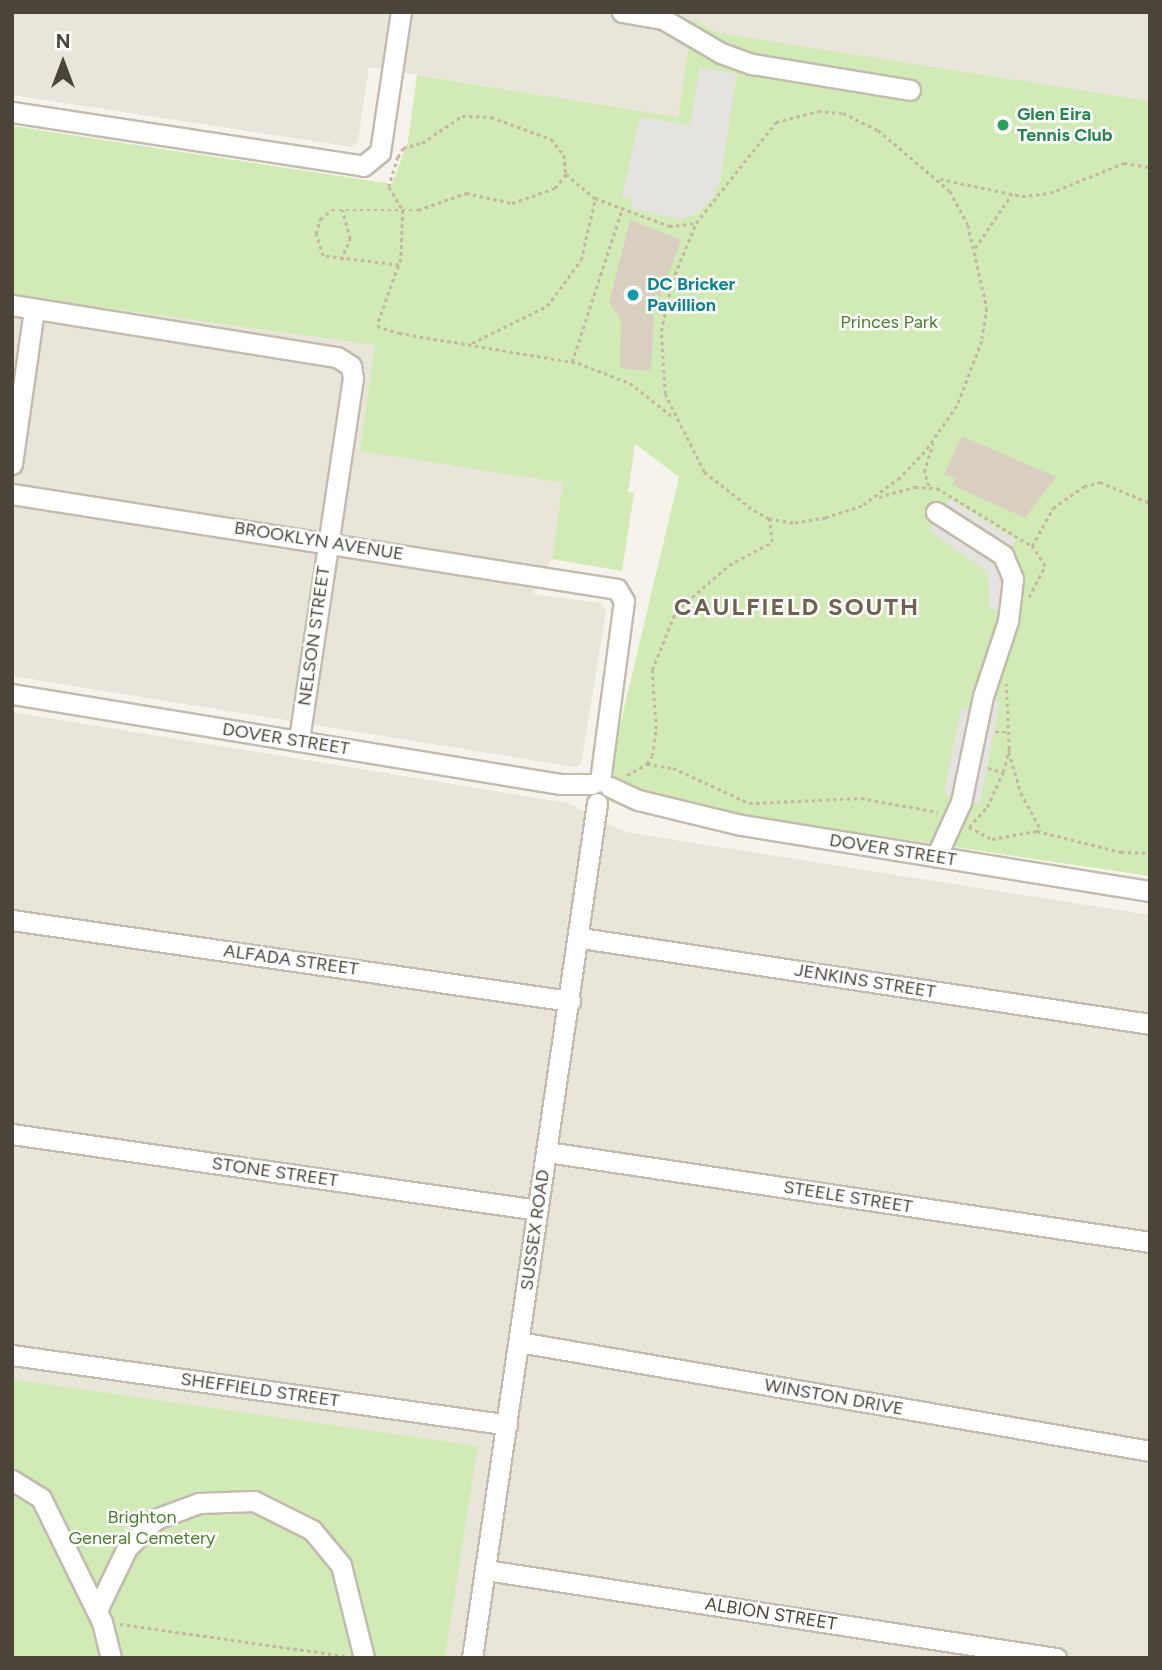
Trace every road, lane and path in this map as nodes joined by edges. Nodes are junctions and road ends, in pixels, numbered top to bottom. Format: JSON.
{"nodes":[{"id":1,"x":401,"y":12,"type":"edge"},
{"id":2,"x":622,"y":12,"type":"edge"},
{"id":3,"x":910,"y":90,"type":"dead end"},
{"id":4,"x":12,"y":113,"type":"edge"},
{"id":5,"x":384,"y":157,"type":"junction"},
{"id":6,"x":1150,"y":167,"type":"edge"},
{"id":7,"x":566,"y":174,"type":"junction"},
{"id":8,"x":939,"y":179,"type":"junction"},
{"id":9,"x":1012,"y":194,"type":"junction"},
{"id":10,"x":595,"y":198,"type":"junction"},
{"id":11,"x":622,"y":209,"type":"junction"},
{"id":12,"x":342,"y":210,"type":"junction"},
{"id":13,"x":403,"y":210,"type":"junction"},
{"id":14,"x":696,"y":223,"type":"junction"},
{"id":15,"x":975,"y":248,"type":"junction"},
{"id":16,"x":340,"y":261,"type":"junction"},
{"id":17,"x":400,"y":265,"type":"junction"},
{"id":18,"x":12,"y":305,"type":"edge"},
{"id":19,"x":34,"y":309,"type":"junction"},
{"id":20,"x":469,"y":345,"type":"junction"},
{"id":21,"x":572,"y":362,"type":"junction"},
{"id":22,"x":674,"y":418,"type":"junction"},
{"id":23,"x":934,"y":440,"type":"junction"},
{"id":24,"x":12,"y":464,"type":"edge"},
{"id":25,"x":929,"y":486,"type":"dead end"},
{"id":26,"x":12,"y":494,"type":"edge"},
{"id":27,"x":1150,"y":503,"type":"edge"},
{"id":28,"x":936,"y":512,"type":"dead end"},
{"id":29,"x":769,"y":519,"type":"junction"},
{"id":30,"x":328,"y":543,"type":"junction"},
{"id":31,"x":623,"y":594,"type":"joint"},
{"id":32,"x":1026,"y":604,"type":"dead end"},
{"id":33,"x":1007,"y":676,"type":"dead end"},
{"id":34,"x":12,"y":694,"type":"edge"},
{"id":35,"x":995,"y":732,"type":"dead end"},
{"id":36,"x":1007,"y":732,"type":"junction"},
{"id":37,"x":299,"y":741,"type":"junction"},
{"id":38,"x":1009,"y":749,"type":"junction"},
{"id":39,"x":647,"y":765,"type":"junction"},
{"id":40,"x":988,"y":768,"type":"dead end"},
{"id":41,"x":1003,"y":772,"type":"junction"},
{"id":42,"x":603,"y":790,"type":"junction"},
{"id":43,"x":961,"y":823,"type":"junction"},
{"id":44,"x":1042,"y":831,"type":"junction"},
{"id":45,"x":1150,"y":853,"type":"edge"},
{"id":46,"x":936,"y":856,"type":"junction"},
{"id":47,"x":1150,"y":891,"type":"edge"},
{"id":48,"x":12,"y":920,"type":"edge"},
{"id":49,"x":581,"y":938,"type":"junction"},
{"id":50,"x":570,"y":1000,"type":"junction"},
{"id":51,"x":1150,"y":1024,"type":"edge"},
{"id":52,"x":12,"y":1135,"type":"edge"},
{"id":53,"x":547,"y":1152,"type":"junction"},
{"id":54,"x":538,"y":1210,"type":"junction"},
{"id":55,"x":1150,"y":1242,"type":"edge"},
{"id":56,"x":519,"y":1342,"type":"junction"},
{"id":57,"x":12,"y":1355,"type":"edge"},
{"id":58,"x":507,"y":1425,"type":"junction"},
{"id":59,"x":1150,"y":1451,"type":"edge"},
{"id":60,"x":12,"y":1480,"type":"edge"},
{"id":61,"x":486,"y":1570,"type":"junction"},
{"id":62,"x":100,"y":1616,"type":"junction"},
{"id":63,"x":111,"y":1658,"type":"edge"},
{"id":64,"x":357,"y":1658,"type":"edge"},
{"id":65,"x":364,"y":1658,"type":"edge"},
{"id":66,"x":472,"y":1658,"type":"edge"},
{"id":67,"x":1056,"y":1658,"type":"edge"}],
"edges":[{"from":1,"to":5,"type":"street"},
{"from":2,"to":3,"type":"street"},
{"from":4,"to":5,"type":"street"},
{"from":5,"to":7,"type":"path"},
{"from":5,"to":13,"type":"path"},
{"from":6,"to":9,"type":"path"},
{"from":7,"to":10,"type":"path"},
{"from":7,"to":13,"type":"path"},
{"from":8,"to":9,"type":"path"},
{"from":8,"to":14,"type":"path"},
{"from":8,"to":15,"type":"path"},
{"from":9,"to":15,"type":"path"},
{"from":10,"to":11,"type":"path"},
{"from":10,"to":20,"type":"path"},
{"from":11,"to":14,"type":"path"},
{"from":11,"to":21,"type":"path"},
{"from":12,"to":13,"type":"path"},
{"from":12,"to":16,"type":"path"},
{"from":12,"to":16,"type":"path"},
{"from":13,"to":17,"type":"path"},
{"from":14,"to":22,"type":"path"},
{"from":15,"to":23,"type":"path"},
{"from":16,"to":17,"type":"path"},
{"from":17,"to":20,"type":"path"},
{"from":18,"to":19,"type":"street"},
{"from":19,"to":24,"type":"street"},
{"from":19,"to":30,"type":"street","name":"NELSON STREET"},
{"from":20,"to":21,"type":"path"},
{"from":21,"to":22,"type":"path"},
{"from":22,"to":29,"type":"path"},
{"from":23,"to":25,"type":"path"},
{"from":23,"to":29,"type":"path"},
{"from":26,"to":30,"type":"street","name":"BROOKLYN AVENUE"},
{"from":27,"to":32,"type":"path"},
{"from":28,"to":43,"type":"street"},
{"from":29,"to":39,"type":"path"},
{"from":30,"to":31,"type":"street","name":"BROOKLYN AVENUE"},
{"from":30,"to":37,"type":"street","name":"NELSON STREET"},
{"from":31,"to":42,"type":"street","name":"SUSSEX ROAD"},
{"from":33,"to":36,"type":"path"},
{"from":34,"to":37,"type":"street","name":"DOVER STREET"},
{"from":35,"to":36,"type":"path"},
{"from":36,"to":38,"type":"path"},
{"from":37,"to":42,"type":"street","name":"DOVER STREET"},
{"from":38,"to":41,"type":"path"},
{"from":38,"to":44,"type":"path"},
{"from":39,"to":42,"type":"path"},
{"from":39,"to":43,"type":"path"},
{"from":40,"to":41,"type":"path"},
{"from":41,"to":43,"type":"path"},
{"from":42,"to":46,"type":"street","name":"DOVER STREET"},
{"from":42,"to":49,"type":"street","name":"SUSSEX ROAD"},
{"from":43,"to":44,"type":"path"},
{"from":43,"to":46,"type":"street"},
{"from":44,"to":45,"type":"path"},
{"from":46,"to":47,"type":"street","name":"DOVER STREET"},
{"from":48,"to":50,"type":"street","name":"ALFADA STREET"},
{"from":49,"to":50,"type":"street","name":"SUSSEX ROAD"},
{"from":49,"to":51,"type":"street","name":"JENKINS STREET"},
{"from":50,"to":53,"type":"street","name":"SUSSEX ROAD"},
{"from":52,"to":54,"type":"street","name":"STONE STREET"},
{"from":53,"to":54,"type":"street","name":"SUSSEX ROAD"},
{"from":53,"to":55,"type":"street","name":"STEELE STREET"},
{"from":54,"to":56,"type":"street","name":"SUSSEX ROAD"},
{"from":56,"to":58,"type":"street","name":"SUSSEX ROAD"},
{"from":56,"to":59,"type":"street","name":"WINSTON DRIVE"},
{"from":57,"to":58,"type":"street","name":"SHEFFIELD STREET"},
{"from":58,"to":61,"type":"street","name":"SUSSEX ROAD"},
{"from":60,"to":62,"type":"street"},
{"from":61,"to":66,"type":"street","name":"SUSSEX ROAD"},
{"from":61,"to":67,"type":"street","name":"ALBION STREET"},
{"from":62,"to":63,"type":"street"},
{"from":62,"to":64,"type":"path"},
{"from":62,"to":65,"type":"street"}]}
